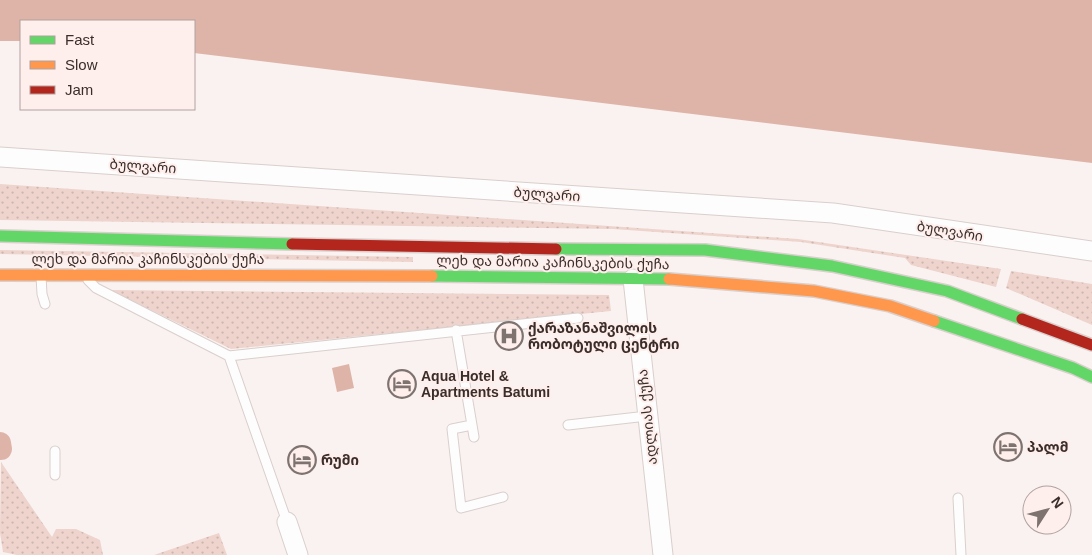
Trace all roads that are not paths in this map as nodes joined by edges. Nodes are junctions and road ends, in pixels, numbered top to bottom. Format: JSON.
{"nodes":[{"id":1,"x":0,"y":157,"type":"edge"},
{"id":2,"x":0,"y":236,"type":"edge"},
{"id":3,"x":1092,"y":251,"type":"edge"},
{"id":4,"x":40,"y":274,"type":"junction"},
{"id":5,"x":83,"y":274,"type":"junction"},
{"id":6,"x":0,"y":275,"type":"edge"},
{"id":7,"x":633,"y":279,"type":"junction"},
{"id":8,"x":45,"y":304,"type":"dead end"},
{"id":9,"x":578,"y":318,"type":"dead end"},
{"id":10,"x":456,"y":330,"type":"junction"},
{"id":11,"x":1092,"y":345,"type":"edge"},
{"id":12,"x":229,"y":356,"type":"junction"},
{"id":13,"x":1092,"y":377,"type":"edge"},
{"id":14,"x":647,"y":416,"type":"junction"},
{"id":15,"x":472,"y":425,"type":"junction"},
{"id":16,"x":568,"y":425,"type":"dead end"},
{"id":17,"x":474,"y":437,"type":"dead end"},
{"id":18,"x":55,"y":451,"type":"dead end"},
{"id":19,"x":55,"y":475,"type":"dead end"},
{"id":20,"x":503,"y":497,"type":"dead end"},
{"id":21,"x":958,"y":498,"type":"dead end"},
{"id":22,"x":287,"y":522,"type":"joint"},
{"id":23,"x":298,"y":555,"type":"edge"},
{"id":24,"x":663,"y":555,"type":"edge"},
{"id":25,"x":961,"y":555,"type":"edge"}],
"edges":[{"from":1,"to":3,"type":"street","name":"ბულვარი"},
{"from":2,"to":11,"type":"main road","name":"ლეხ და მარია კაჩინსკების ქუჩა"},
{"from":4,"to":5,"type":"main road","name":"ლეხ და მარია კაჩინსკების ქუჩა"},
{"from":4,"to":6,"type":"main road","name":"ლეხ და მარია კაჩინსკების ქუჩა"},
{"from":4,"to":8,"type":"lane"},
{"from":5,"to":7,"type":"main road","name":"ლეხ და მარია კაჩინსკების ქუჩა"},
{"from":5,"to":12,"type":"lane"},
{"from":7,"to":13,"type":"main road","name":"ლეხ და მარია კაჩინსკების ქუჩა"},
{"from":7,"to":14,"type":"street","name":"ადლიას ქუჩა"},
{"from":9,"to":10,"type":"lane"},
{"from":10,"to":12,"type":"lane"},
{"from":10,"to":15,"type":"lane"},
{"from":12,"to":22,"type":"lane"},
{"from":14,"to":16,"type":"lane"},
{"from":14,"to":24,"type":"street","name":"ადლიას ქუჩა"},
{"from":15,"to":17,"type":"lane"},
{"from":15,"to":20,"type":"lane"},
{"from":18,"to":19,"type":"lane"},
{"from":21,"to":25,"type":"lane"},
{"from":22,"to":23,"type":"street"}]}
